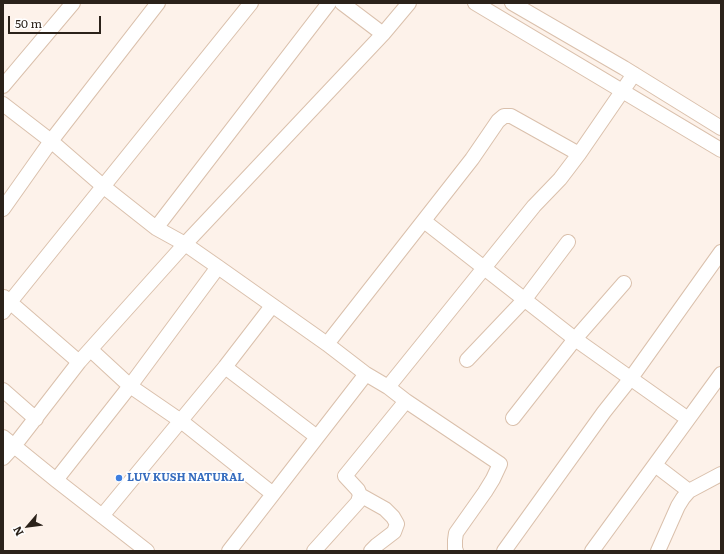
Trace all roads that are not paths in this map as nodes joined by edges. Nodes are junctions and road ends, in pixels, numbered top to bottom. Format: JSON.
{"nodes":[{"id":1,"x":74,"y":3,"type":"edge"},
{"id":2,"x":158,"y":3,"type":"edge"},
{"id":3,"x":251,"y":3,"type":"edge"},
{"id":4,"x":329,"y":3,"type":"edge"},
{"id":5,"x":342,"y":3,"type":"edge"},
{"id":6,"x":410,"y":3,"type":"edge"},
{"id":7,"x":475,"y":3,"type":"edge"},
{"id":8,"x":512,"y":3,"type":"edge"},
{"id":9,"x":383,"y":34,"type":"junction"},
{"id":10,"x":634,"y":74,"type":"junction"},
{"id":11,"x":3,"y":86,"type":"edge"},
{"id":12,"x":622,"y":91,"type":"junction"},
{"id":13,"x":3,"y":104,"type":"edge"},
{"id":14,"x":721,"y":128,"type":"edge"},
{"id":15,"x":51,"y":141,"type":"junction"},
{"id":16,"x":721,"y":150,"type":"edge"},
{"id":17,"x":579,"y":154,"type":"junction"},
{"id":18,"x":104,"y":187,"type":"junction"},
{"id":19,"x":3,"y":209,"type":"edge"},
{"id":20,"x":424,"y":221,"type":"junction"},
{"id":21,"x":156,"y":228,"type":"junction"},
{"id":22,"x":568,"y":242,"type":"dead end"},
{"id":23,"x":185,"y":244,"type":"junction"},
{"id":24,"x":720,"y":257,"type":"edge"},
{"id":25,"x":218,"y":267,"type":"junction"},
{"id":26,"x":484,"y":268,"type":"junction"},
{"id":27,"x":624,"y":283,"type":"dead end"},
{"id":28,"x":525,"y":299,"type":"junction"},
{"id":29,"x":5,"y":304,"type":"edge"},
{"id":30,"x":272,"y":306,"type":"junction"},
{"id":31,"x":575,"y":339,"type":"junction"},
{"id":32,"x":327,"y":344,"type":"junction"},
{"id":33,"x":91,"y":350,"type":"junction"},
{"id":34,"x":467,"y":360,"type":"dead end"},
{"id":35,"x":79,"y":362,"type":"junction"},
{"id":36,"x":225,"y":367,"type":"junction"},
{"id":37,"x":366,"y":374,"type":"junction"},
{"id":38,"x":721,"y":374,"type":"edge"},
{"id":39,"x":631,"y":378,"type":"junction"},
{"id":40,"x":130,"y":386,"type":"junction"},
{"id":41,"x":388,"y":387,"type":"junction"},
{"id":42,"x":3,"y":390,"type":"edge"},
{"id":43,"x":406,"y":401,"type":"junction"},
{"id":44,"x":513,"y":418,"type":"dead end"},
{"id":45,"x":36,"y":419,"type":"junction"},
{"id":46,"x":688,"y":419,"type":"junction"},
{"id":47,"x":181,"y":421,"type":"junction"},
{"id":48,"x":3,"y":437,"type":"edge"},
{"id":49,"x":317,"y":437,"type":"junction"},
{"id":50,"x":14,"y":446,"type":"junction"},
{"id":51,"x":3,"y":458,"type":"edge"},
{"id":52,"x":655,"y":465,"type":"junction"},
{"id":53,"x":721,"y":474,"type":"edge"},
{"id":54,"x":56,"y":480,"type":"junction"},
{"id":55,"x":689,"y":491,"type":"junction"},
{"id":56,"x":273,"y":494,"type":"junction"},
{"id":57,"x":360,"y":495,"type":"junction"},
{"id":58,"x":102,"y":516,"type":"junction"},
{"id":59,"x":146,"y":551,"type":"edge"},
{"id":60,"x":229,"y":551,"type":"edge"},
{"id":61,"x":314,"y":551,"type":"edge"},
{"id":62,"x":371,"y":551,"type":"edge"},
{"id":63,"x":456,"y":551,"type":"edge"},
{"id":64,"x":504,"y":551,"type":"edge"},
{"id":65,"x":592,"y":551,"type":"edge"},
{"id":66,"x":658,"y":551,"type":"edge"}],
"edges":[{"from":1,"to":11,"type":"street"},
{"from":2,"to":15,"type":"street"},
{"from":3,"to":18,"type":"street"},
{"from":4,"to":21,"type":"street"},
{"from":5,"to":9,"type":"street"},
{"from":6,"to":9,"type":"street"},
{"from":7,"to":12,"type":"street"},
{"from":8,"to":10,"type":"street"},
{"from":9,"to":23,"type":"street"},
{"from":10,"to":12,"type":"street"},
{"from":10,"to":14,"type":"street"},
{"from":12,"to":16,"type":"street"},
{"from":12,"to":17,"type":"street"},
{"from":13,"to":15,"type":"street"},
{"from":15,"to":18,"type":"street"},
{"from":15,"to":19,"type":"street"},
{"from":17,"to":20,"type":"street"},
{"from":17,"to":26,"type":"street"},
{"from":18,"to":21,"type":"street"},
{"from":18,"to":29,"type":"street"},
{"from":20,"to":26,"type":"street"},
{"from":20,"to":32,"type":"street"},
{"from":21,"to":23,"type":"street"},
{"from":22,"to":28,"type":"street"},
{"from":23,"to":25,"type":"street"},
{"from":23,"to":33,"type":"street"},
{"from":24,"to":39,"type":"street"},
{"from":25,"to":30,"type":"street"},
{"from":25,"to":40,"type":"street"},
{"from":26,"to":28,"type":"street"},
{"from":26,"to":41,"type":"street"},
{"from":27,"to":31,"type":"street"},
{"from":28,"to":31,"type":"street"},
{"from":28,"to":34,"type":"street"},
{"from":29,"to":35,"type":"street"},
{"from":30,"to":32,"type":"street"},
{"from":30,"to":36,"type":"street"},
{"from":31,"to":39,"type":"street"},
{"from":31,"to":44,"type":"street"},
{"from":32,"to":37,"type":"street"},
{"from":33,"to":35,"type":"street"},
{"from":33,"to":40,"type":"street"},
{"from":35,"to":45,"type":"street"},
{"from":36,"to":47,"type":"street"},
{"from":36,"to":49,"type":"street"},
{"from":37,"to":41,"type":"street"},
{"from":37,"to":49,"type":"street"},
{"from":38,"to":46,"type":"street"},
{"from":39,"to":46,"type":"street"},
{"from":39,"to":64,"type":"street"},
{"from":40,"to":47,"type":"street"},
{"from":40,"to":54,"type":"street"},
{"from":41,"to":43,"type":"street"},
{"from":42,"to":45,"type":"street"},
{"from":43,"to":57,"type":"street"},
{"from":43,"to":63,"type":"street"},
{"from":45,"to":50,"type":"street"},
{"from":46,"to":52,"type":"street"},
{"from":47,"to":56,"type":"street"},
{"from":47,"to":58,"type":"street"},
{"from":48,"to":50,"type":"street"},
{"from":49,"to":56,"type":"street"},
{"from":50,"to":51,"type":"street"},
{"from":50,"to":54,"type":"street"},
{"from":52,"to":55,"type":"street"},
{"from":52,"to":65,"type":"street"},
{"from":53,"to":55,"type":"street"},
{"from":54,"to":58,"type":"street"},
{"from":55,"to":66,"type":"street"},
{"from":56,"to":60,"type":"street"},
{"from":57,"to":61,"type":"street"},
{"from":57,"to":62,"type":"street"},
{"from":58,"to":59,"type":"street"}]}
